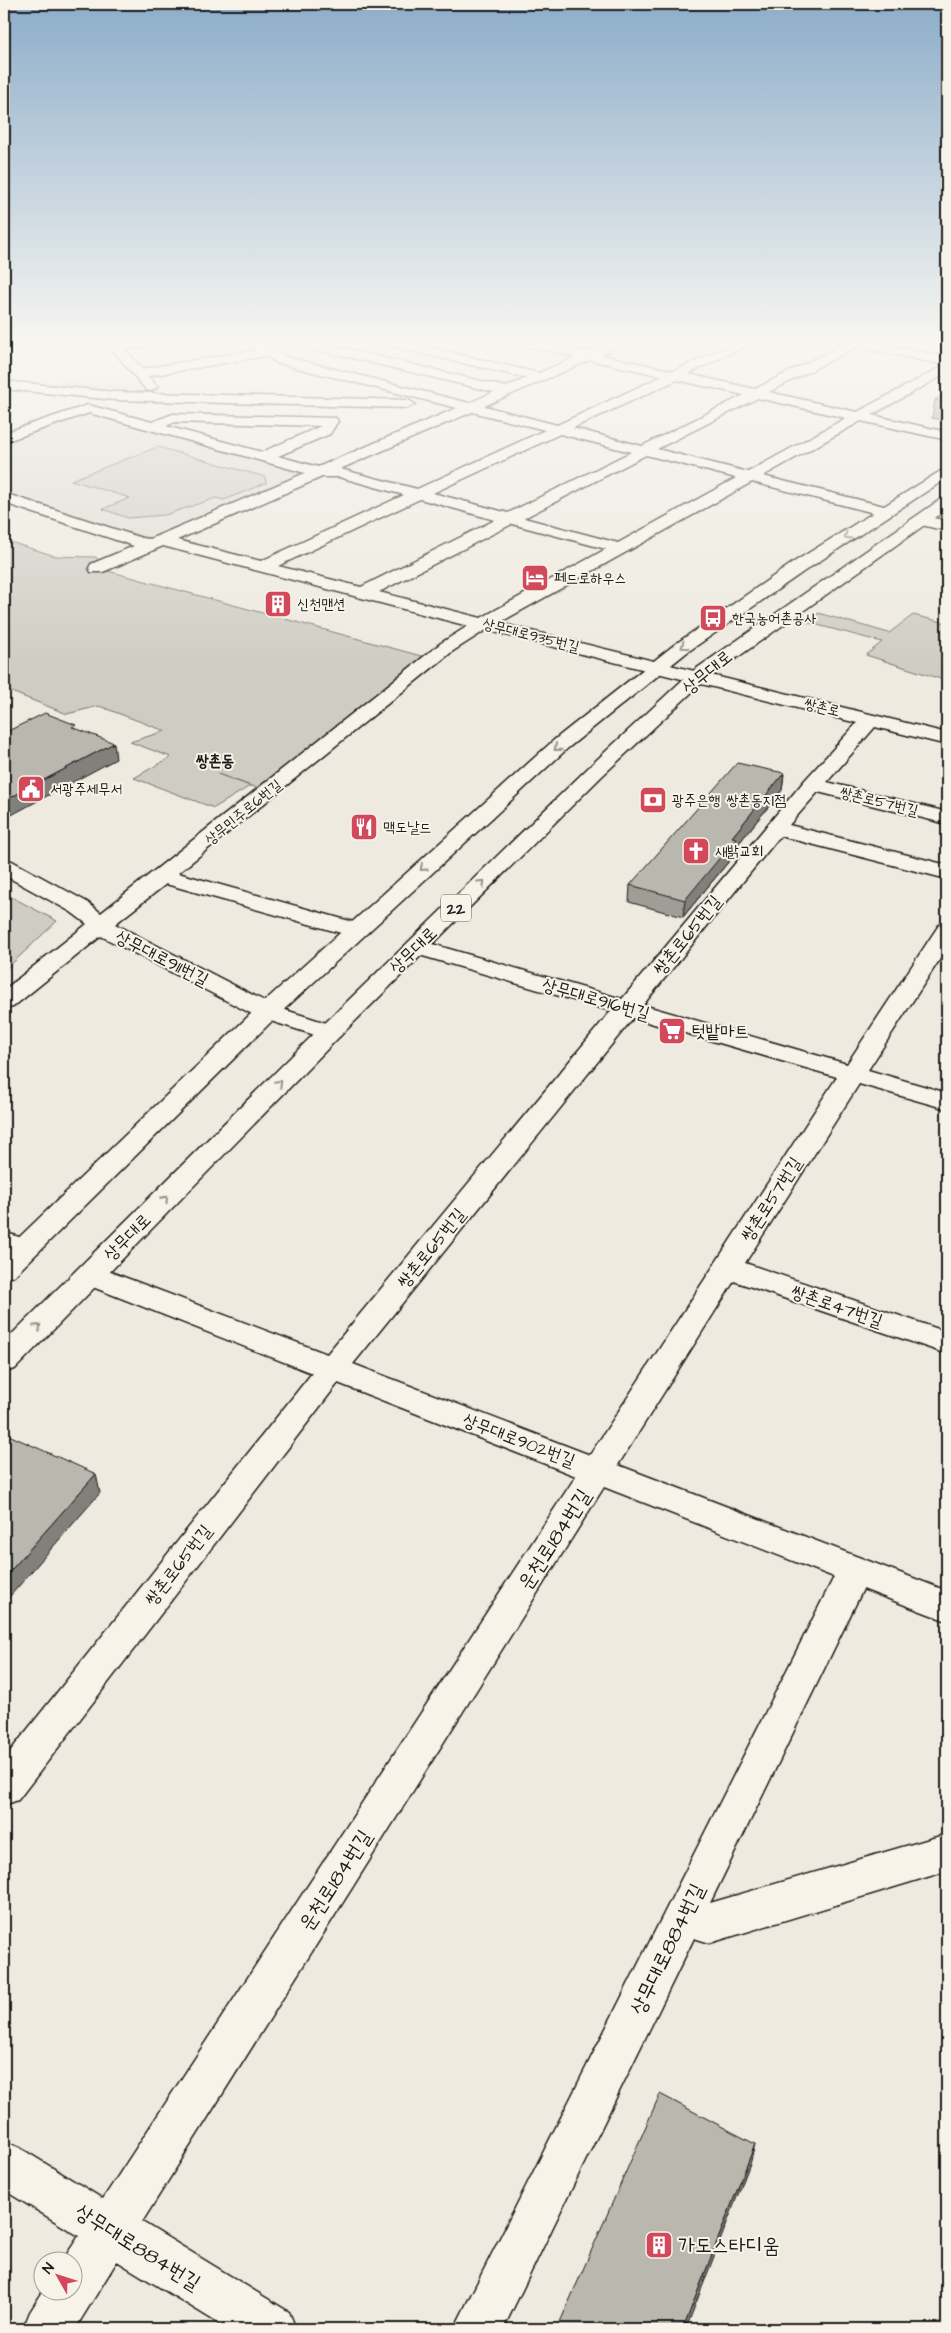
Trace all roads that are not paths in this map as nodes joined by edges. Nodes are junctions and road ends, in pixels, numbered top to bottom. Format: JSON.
{"nodes":[{"id":1,"x":243,"y":452,"type":"edge"},
{"id":2,"x":275,"y":452,"type":"edge"},
{"id":3,"x":366,"y":452,"type":"edge"},
{"id":4,"x":509,"y":452,"type":"edge"},
{"id":5,"x":642,"y":452,"type":"edge"},
{"id":6,"x":647,"y":452,"type":"edge"},
{"id":7,"x":794,"y":452,"type":"edge"},
{"id":8,"x":262,"y":457,"type":"junction"},
{"id":9,"x":319,"y":472,"type":"junction"},
{"id":10,"x":947,"y":472,"type":"edge"},
{"id":11,"x":748,"y":477,"type":"junction"},
{"id":12,"x":418,"y":494,"type":"junction"},
{"id":13,"x":4,"y":498,"type":"edge"},
{"id":14,"x":947,"y":502,"type":"edge"},
{"id":15,"x":886,"y":511,"type":"junction"},
{"id":16,"x":510,"y":518,"type":"junction"},
{"id":17,"x":919,"y":520,"type":"junction"},
{"id":18,"x":947,"y":526,"type":"edge"},
{"id":19,"x":163,"y":541,"type":"junction"},
{"id":20,"x":620,"y":548,"type":"junction"},
{"id":21,"x":264,"y":566,"type":"junction"},
{"id":22,"x":96,"y":568,"type":"dead end"},
{"id":23,"x":365,"y":592,"type":"junction"},
{"id":24,"x":483,"y":624,"type":"junction"},
{"id":25,"x":657,"y":667,"type":"junction"},
{"id":26,"x":697,"y":677,"type":"junction"},
{"id":27,"x":871,"y":719,"type":"junction"},
{"id":28,"x":947,"y":739,"type":"edge"},
{"id":29,"x":812,"y":784,"type":"junction"},
{"id":30,"x":947,"y":818,"type":"edge"},
{"id":31,"x":774,"y":828,"type":"junction"},
{"id":32,"x":4,"y":866,"type":"edge"},
{"id":33,"x":947,"y":872,"type":"edge"},
{"id":34,"x":163,"y":876,"type":"junction"},
{"id":35,"x":101,"y":923,"type":"junction"},
{"id":36,"x":356,"y":930,"type":"junction"},
{"id":37,"x":947,"y":930,"type":"edge"},
{"id":38,"x":417,"y":947,"type":"junction"},
{"id":39,"x":4,"y":1002,"type":"edge"},
{"id":40,"x":627,"y":1008,"type":"junction"},
{"id":41,"x":267,"y":1012,"type":"junction"},
{"id":42,"x":330,"y":1032,"type":"junction"},
{"id":43,"x":852,"y":1074,"type":"junction"},
{"id":44,"x":947,"y":1101,"type":"edge"},
{"id":45,"x":14,"y":1246,"type":"edge"},
{"id":46,"x":727,"y":1268,"type":"junction"},
{"id":47,"x":4,"y":1269,"type":"edge"},
{"id":48,"x":90,"y":1275,"type":"junction"},
{"id":49,"x":947,"y":1343,"type":"edge"},
{"id":50,"x":4,"y":1361,"type":"edge"},
{"id":51,"x":333,"y":1368,"type":"junction"},
{"id":52,"x":598,"y":1470,"type":"junction"},
{"id":53,"x":855,"y":1570,"type":"junction"},
{"id":54,"x":947,"y":1606,"type":"edge"},
{"id":55,"x":4,"y":1788,"type":"edge"},
{"id":56,"x":947,"y":1853,"type":"edge"},
{"id":57,"x":684,"y":1915,"type":"junction"},
{"id":58,"x":4,"y":2164,"type":"edge"},
{"id":59,"x":111,"y":2230,"type":"junction"},
{"id":60,"x":82,"y":2275,"type":"edge"},
{"id":61,"x":66,"y":2300,"type":"edge"},
{"id":62,"x":47,"y":2329,"type":"edge"},
{"id":63,"x":272,"y":2329,"type":"edge"},
{"id":64,"x":478,"y":2329,"type":"edge"}],
"edges":[{"from":1,"to":8,"type":"street"},
{"from":2,"to":8,"type":"street"},
{"from":3,"to":9,"type":"street"},
{"from":4,"to":12,"type":"street"},
{"from":5,"to":16,"type":"street"},
{"from":6,"to":11,"type":"street"},
{"from":7,"to":11,"type":"street","name":"상무민주로6번길"},
{"from":8,"to":9,"type":"street"},
{"from":9,"to":12,"type":"street"},
{"from":9,"to":19,"type":"street"},
{"from":10,"to":15,"type":"street","name":"상무대로"},
{"from":11,"to":15,"type":"street"},
{"from":11,"to":20,"type":"street","name":"상무민주로6번길"},
{"from":12,"to":16,"type":"street"},
{"from":12,"to":21,"type":"street"},
{"from":13,"to":19,"type":"street"},
{"from":14,"to":17,"type":"street","name":"상무대로","number":"22"},
{"from":15,"to":25,"type":"street","name":"상무대로","one_way":true},
{"from":16,"to":20,"type":"street"},
{"from":16,"to":23,"type":"street"},
{"from":17,"to":18,"type":"street"},
{"from":17,"to":26,"type":"street","name":"상무대로","number":"22"},
{"from":19,"to":21,"type":"street","name":"상무대로935번길"},
{"from":19,"to":22,"type":"street"},
{"from":20,"to":24,"type":"street","name":"상무민주로6번길"},
{"from":21,"to":23,"type":"street","name":"상무대로935번길"},
{"from":23,"to":24,"type":"street","name":"상무대로935번길"},
{"from":24,"to":25,"type":"street","name":"상무대로935번길"},
{"from":24,"to":34,"type":"street","name":"상무민주로6번길"},
{"from":25,"to":26,"type":"street","name":"상무대로935번길"},
{"from":25,"to":36,"type":"street","name":"상무대로","one_way":true},
{"from":26,"to":27,"type":"street","name":"쌍촌로"},
{"from":38,"to":26,"type":"street","name":"상무대로","number":"22","one_way":true},
{"from":27,"to":28,"type":"street","name":"쌍촌로"},
{"from":27,"to":29,"type":"street","name":"쌍촌로65번길"},
{"from":29,"to":30,"type":"street","name":"쌍촌로57번길"},
{"from":29,"to":31,"type":"street","name":"쌍촌로65번길"},
{"from":31,"to":33,"type":"street"},
{"from":31,"to":40,"type":"street","name":"쌍촌로65번길"},
{"from":32,"to":35,"type":"street","name":"상무대로911번길"},
{"from":34,"to":35,"type":"street","name":"상무민주로6번길"},
{"from":34,"to":36,"type":"street"},
{"from":35,"to":39,"type":"street","name":"상무민주로6번길"},
{"from":35,"to":41,"type":"street","name":"상무대로911번길"},
{"from":36,"to":41,"type":"street","name":"상무대로"},
{"from":37,"to":43,"type":"street","name":"쌍촌로57번길"},
{"from":38,"to":40,"type":"street","name":"상무대로916번길"},
{"from":38,"to":42,"type":"street","name":"상무대로","number":"22"},
{"from":40,"to":43,"type":"street","name":"상무대로916번길"},
{"from":40,"to":51,"type":"street","name":"쌍촌로65번길"},
{"from":41,"to":42,"type":"street","name":"상무대로911번길"},
{"from":41,"to":45,"type":"street","name":"상무대로"},
{"from":48,"to":42,"type":"street","name":"상무대로","number":"22","one_way":true},
{"from":43,"to":44,"type":"street","name":"상무대로916번길"},
{"from":43,"to":46,"type":"street","name":"쌍촌로57번길"},
{"from":45,"to":47,"type":"street","name":"상무대로"},
{"from":46,"to":49,"type":"street","name":"쌍촌로47번길"},
{"from":46,"to":52,"type":"street","name":"쌍촌로57번길"},
{"from":50,"to":48,"type":"street","name":"상무대로","number":"22","one_way":true},
{"from":48,"to":51,"type":"street","name":"상무대로902번길"},
{"from":51,"to":52,"type":"street","name":"상무대로902번길"},
{"from":51,"to":55,"type":"street","name":"쌍촌로65번길"},
{"from":52,"to":53,"type":"street","name":"상무대로902번길"},
{"from":52,"to":59,"type":"street","name":"운천로184번길"},
{"from":53,"to":54,"type":"street","name":"상무대로902번길"},
{"from":53,"to":57,"type":"street","name":"상무대로884번길"},
{"from":56,"to":57,"type":"street"},
{"from":57,"to":64,"type":"street","name":"상무대로884번길"},
{"from":58,"to":59,"type":"street","name":"상무대로884번길"},
{"from":59,"to":60,"type":"street","name":"운천로184번길"},
{"from":59,"to":63,"type":"street","name":"상무대로884번길"},
{"from":61,"to":62,"type":"street","name":"운천로184번길"}]}
